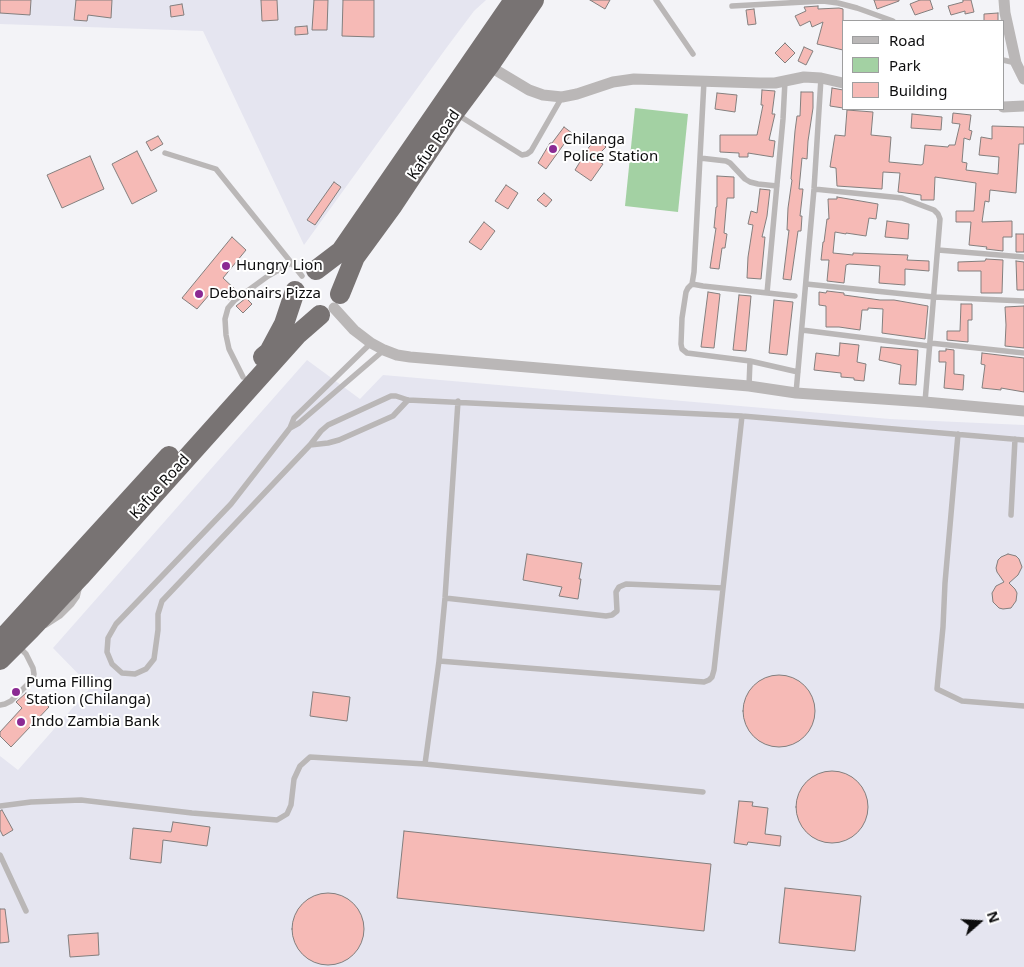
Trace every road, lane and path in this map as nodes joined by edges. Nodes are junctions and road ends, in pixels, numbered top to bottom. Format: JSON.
{"nodes":[{"id":1,"x":514,"y":0,"type":"edge"},
{"id":2,"x":534,"y":0,"type":"edge"},
{"id":3,"x":656,"y":0,"type":"edge"},
{"id":4,"x":1004,"y":0,"type":"edge"},
{"id":5,"x":841,"y":2,"type":"edge"},
{"id":6,"x":732,"y":6,"type":"dead end"},
{"id":7,"x":890,"y":20,"type":"edge"},
{"id":8,"x":693,"y":54,"type":"dead end"},
{"id":9,"x":1004,"y":60,"type":"edge"},
{"id":10,"x":1016,"y":63,"type":"junction"},
{"id":11,"x":489,"y":66,"type":"junction"},
{"id":12,"x":821,"y":78,"type":"junction"},
{"id":13,"x":1024,"y":79,"type":"edge"},
{"id":14,"x":704,"y":81,"type":"junction"},
{"id":15,"x":785,"y":81,"type":"junction"},
{"id":16,"x":842,"y":83,"type":"edge"},
{"id":17,"x":562,"y":97,"type":"junction"},
{"id":18,"x":1024,"y":106,"type":"edge"},
{"id":19,"x":1004,"y":107,"type":"edge"},
{"id":20,"x":454,"y":113,"type":"junction"},
{"id":21,"x":165,"y":153,"type":"dead end"},
{"id":22,"x":700,"y":158,"type":"junction"},
{"id":23,"x":777,"y":186,"type":"junction"},
{"id":24,"x":814,"y":189,"type":"junction"},
{"id":25,"x":938,"y":250,"type":"junction"},
{"id":26,"x":1024,"y":258,"type":"edge"},
{"id":27,"x":301,"y":275,"type":"junction"},
{"id":28,"x":692,"y":284,"type":"junction"},
{"id":29,"x":806,"y":284,"type":"junction"},
{"id":30,"x":767,"y":293,"type":"junction"},
{"id":31,"x":795,"y":296,"type":"dead end"},
{"id":32,"x":934,"y":297,"type":"junction"},
{"id":33,"x":1024,"y":301,"type":"edge"},
{"id":34,"x":332,"y":306,"type":"junction"},
{"id":35,"x":802,"y":330,"type":"junction"},
{"id":36,"x":371,"y":343,"type":"junction"},
{"id":37,"x":930,"y":345,"type":"junction"},
{"id":38,"x":384,"y":350,"type":"junction"},
{"id":39,"x":1024,"y":353,"type":"edge"},
{"id":40,"x":750,"y":361,"type":"junction"},
{"id":41,"x":798,"y":372,"type":"junction"},
{"id":42,"x":243,"y":377,"type":"junction"},
{"id":43,"x":749,"y":386,"type":"junction"},
{"id":44,"x":796,"y":393,"type":"junction"},
{"id":45,"x":408,"y":400,"type":"junction"},
{"id":46,"x":458,"y":401,"type":"junction"},
{"id":47,"x":925,"y":402,"type":"junction"},
{"id":48,"x":1024,"y":411,"type":"edge"},
{"id":49,"x":742,"y":416,"type":"junction"},
{"id":50,"x":290,"y":428,"type":"junction"},
{"id":51,"x":958,"y":434,"type":"junction"},
{"id":52,"x":1014,"y":439,"type":"junction"},
{"id":53,"x":1024,"y":440,"type":"edge"},
{"id":54,"x":310,"y":445,"type":"junction"},
{"id":55,"x":1011,"y":515,"type":"dead end"},
{"id":56,"x":723,"y":588,"type":"junction"},
{"id":57,"x":445,"y":598,"type":"junction"},
{"id":58,"x":7,"y":640,"type":"edge"},
{"id":59,"x":0,"y":660,"type":"edge"},
{"id":60,"x":439,"y":661,"type":"junction"},
{"id":61,"x":0,"y":705,"type":"edge"},
{"id":62,"x":1024,"y":706,"type":"edge"},
{"id":63,"x":424,"y":764,"type":"junction"},
{"id":64,"x":703,"y":792,"type":"dead end"},
{"id":65,"x":0,"y":806,"type":"edge"},
{"id":66,"x":0,"y":855,"type":"edge"},
{"id":67,"x":26,"y":911,"type":"dead end"}],
"edges":[{"from":1,"to":27,"type":"highway","name":"Kafue Road"},
{"from":2,"to":11,"type":"highway","name":"Kafue Road"},
{"from":3,"to":8,"type":"lane"},
{"from":4,"to":10,"type":"street"},
{"from":5,"to":6,"type":"lane"},
{"from":5,"to":7,"type":"lane"},
{"from":9,"to":10,"type":"lane"},
{"from":10,"to":13,"type":"street"},
{"from":11,"to":17,"type":"street"},
{"from":11,"to":20,"type":"highway","name":"Kafue Road"},
{"from":12,"to":15,"type":"street"},
{"from":12,"to":16,"type":"street"},
{"from":12,"to":24,"type":"lane"},
{"from":14,"to":15,"type":"street"},
{"from":14,"to":17,"type":"street"},
{"from":14,"to":22,"type":"lane"},
{"from":15,"to":23,"type":"lane"},
{"from":17,"to":20,"type":"lane"},
{"from":18,"to":19,"type":"street"},
{"from":20,"to":34,"type":"highway","name":"Kafue Road"},
{"from":21,"to":27,"type":"lane"},
{"from":22,"to":23,"type":"lane"},
{"from":22,"to":28,"type":"lane"},
{"from":23,"to":30,"type":"lane"},
{"from":24,"to":25,"type":"lane"},
{"from":24,"to":29,"type":"lane"},
{"from":25,"to":26,"type":"lane"},
{"from":25,"to":32,"type":"lane"},
{"from":27,"to":34,"type":"highway"},
{"from":27,"to":34,"type":"highway"},
{"from":27,"to":42,"type":"highway","name":"Kafue Road"},
{"from":27,"to":42,"type":"lane"},
{"from":28,"to":30,"type":"lane"},
{"from":28,"to":40,"type":"lane"},
{"from":29,"to":32,"type":"lane"},
{"from":29,"to":35,"type":"lane"},
{"from":30,"to":31,"type":"lane"},
{"from":32,"to":33,"type":"lane"},
{"from":32,"to":37,"type":"lane"},
{"from":34,"to":36,"type":"street"},
{"from":34,"to":58,"type":"highway","name":"Kafue Road"},
{"from":35,"to":37,"type":"lane"},
{"from":35,"to":41,"type":"lane"},
{"from":36,"to":38,"type":"street"},
{"from":36,"to":50,"type":"lane"},
{"from":37,"to":39,"type":"lane"},
{"from":37,"to":47,"type":"lane"},
{"from":38,"to":43,"type":"street"},
{"from":38,"to":50,"type":"lane"},
{"from":40,"to":41,"type":"lane"},
{"from":40,"to":43,"type":"lane"},
{"from":41,"to":44,"type":"lane"},
{"from":42,"to":58,"type":"highway","name":"Kafue Road"},
{"from":43,"to":44,"type":"street"},
{"from":44,"to":47,"type":"street"},
{"from":45,"to":46,"type":"lane"},
{"from":45,"to":54,"type":"lane"},
{"from":45,"to":54,"type":"lane"},
{"from":46,"to":49,"type":"lane"},
{"from":46,"to":57,"type":"lane"},
{"from":47,"to":48,"type":"street"},
{"from":49,"to":51,"type":"lane"},
{"from":49,"to":56,"type":"lane"},
{"from":50,"to":54,"type":"lane"},
{"from":51,"to":52,"type":"lane"},
{"from":51,"to":62,"type":"lane"},
{"from":52,"to":53,"type":"lane"},
{"from":52,"to":55,"type":"lane"},
{"from":56,"to":57,"type":"lane"},
{"from":56,"to":60,"type":"lane"},
{"from":57,"to":60,"type":"lane"},
{"from":58,"to":59,"type":"highway","name":"Kafue Road"},
{"from":58,"to":61,"type":"lane"},
{"from":60,"to":63,"type":"lane"},
{"from":63,"to":64,"type":"lane"},
{"from":63,"to":65,"type":"lane"},
{"from":66,"to":67,"type":"lane"}]}
